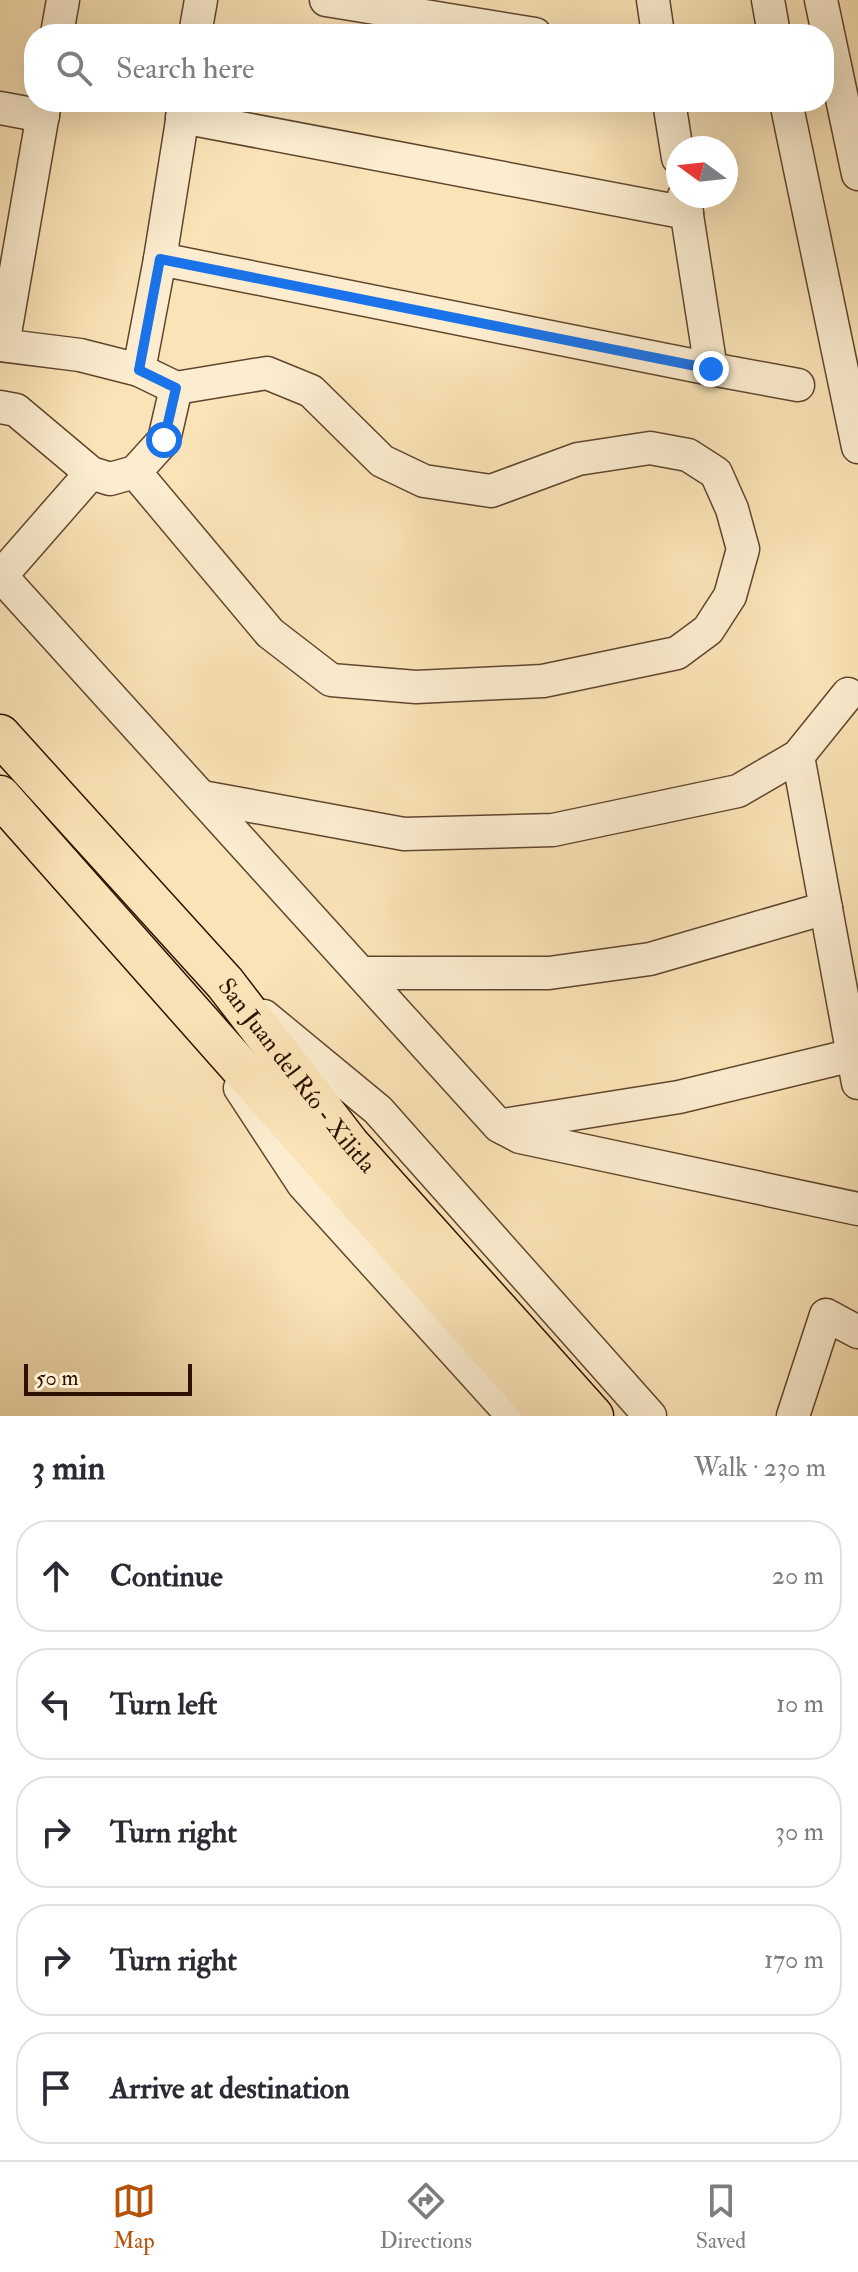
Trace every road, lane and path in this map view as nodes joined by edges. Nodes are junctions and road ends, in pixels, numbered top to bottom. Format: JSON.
{"nodes":[{"id":1,"x":63,"y":0,"type":"edge"},
{"id":2,"x":201,"y":0,"type":"edge"},
{"id":3,"x":326,"y":0,"type":"edge"},
{"id":4,"x":653,"y":0,"type":"edge"},
{"id":5,"x":768,"y":0,"type":"edge"},
{"id":6,"x":821,"y":0,"type":"edge"},
{"id":7,"x":59,"y":24,"type":"edge"},
{"id":8,"x":197,"y":24,"type":"edge"},
{"id":9,"x":474,"y":24,"type":"edge"},
{"id":10,"x":657,"y":24,"type":"edge"},
{"id":11,"x":772,"y":24,"type":"edge"},
{"id":12,"x":826,"y":24,"type":"edge"},
{"id":13,"x":834,"y":61,"type":"edge"},
{"id":14,"x":0,"y":108,"type":"edge"},
{"id":15,"x":24,"y":109,"type":"edge"},
{"id":16,"x":43,"y":112,"type":"edge"},
{"id":17,"x":184,"y":112,"type":"edge"},
{"id":18,"x":195,"y":112,"type":"edge"},
{"id":19,"x":671,"y":112,"type":"edge"},
{"id":20,"x":788,"y":112,"type":"edge"},
{"id":21,"x":674,"y":136,"type":"edge"},
{"id":22,"x":858,"y":174,"type":"edge"},
{"id":23,"x":666,"y":200,"type":"edge"},
{"id":24,"x":687,"y":208,"type":"edge"},
{"id":25,"x":9,"y":255,"type":"edge"},
{"id":26,"x":160,"y":259,"type":"junction"},
{"id":27,"x":1,"y":345,"type":"edge"},
{"id":28,"x":711,"y":369,"type":"junction"},
{"id":29,"x":139,"y":370,"type":"junction"},
{"id":30,"x":798,"y":385,"type":"dead end"},
{"id":31,"x":176,"y":388,"type":"junction"},
{"id":32,"x":0,"y":407,"type":"edge"},
{"id":33,"x":858,"y":447,"type":"edge"},
{"id":34,"x":135,"y":472,"type":"junction"},
{"id":35,"x":91,"y":473,"type":"junction"},
{"id":36,"x":1,"y":576,"type":"edge"},
{"id":37,"x":848,"y":694,"type":"dead end"},
{"id":38,"x":0,"y":735,"type":"edge"},
{"id":39,"x":798,"y":756,"type":"junction"},
{"id":40,"x":0,"y":796,"type":"edge"},
{"id":41,"x":202,"y":797,"type":"junction"},
{"id":42,"x":826,"y":908,"type":"junction"},
{"id":43,"x":362,"y":973,"type":"junction"},
{"id":44,"x":225,"y":983,"type":"junction"},
{"id":45,"x":186,"y":1004,"type":"junction"},
{"id":46,"x":855,"y":1069,"type":"edge"},
{"id":47,"x":499,"y":1126,"type":"junction"},
{"id":48,"x":336,"y":1154,"type":"junction"},
{"id":49,"x":858,"y":1209,"type":"edge"},
{"id":50,"x":858,"y":1332,"type":"edge"},
{"id":51,"x":513,"y":1416,"type":"edge"},
{"id":52,"x":549,"y":1416,"type":"edge"},
{"id":53,"x":593,"y":1416,"type":"edge"},
{"id":54,"x":650,"y":1416,"type":"edge"},
{"id":55,"x":793,"y":1416,"type":"edge"}],
"edges":[{"from":1,"to":7,"type":"street"},
{"from":2,"to":8,"type":"street"},
{"from":3,"to":9,"type":"street"},
{"from":4,"to":10,"type":"street"},
{"from":5,"to":11,"type":"street"},
{"from":6,"to":12,"type":"street"},
{"from":13,"to":22,"type":"street"},
{"from":14,"to":15,"type":"street"},
{"from":16,"to":25,"type":"street"},
{"from":17,"to":26,"type":"street"},
{"from":18,"to":23,"type":"street"},
{"from":19,"to":21,"type":"street"},
{"from":20,"to":33,"type":"street"},
{"from":24,"to":28,"type":"street"},
{"from":25,"to":27,"type":"street"},
{"from":26,"to":28,"type":"street"},
{"from":26,"to":29,"type":"street"},
{"from":27,"to":29,"type":"street"},
{"from":28,"to":30,"type":"street"},
{"from":29,"to":31,"type":"street"},
{"from":31,"to":34,"type":"street"},
{"from":31,"to":34,"type":"street"},
{"from":32,"to":35,"type":"street"},
{"from":34,"to":35,"type":"street"},
{"from":35,"to":36,"type":"street"},
{"from":36,"to":41,"type":"street"},
{"from":37,"to":39,"type":"street"},
{"from":38,"to":44,"type":"main road","name":"San Juan del Río - Xilitla"},
{"from":39,"to":41,"type":"street"},
{"from":39,"to":42,"type":"street"},
{"from":40,"to":45,"type":"main road","name":"San Juan del Río - Xilitla"},
{"from":41,"to":43,"type":"street"},
{"from":42,"to":43,"type":"street"},
{"from":42,"to":46,"type":"street"},
{"from":43,"to":47,"type":"street"},
{"from":44,"to":48,"type":"main road","name":"San Juan del Río - Xilitla"},
{"from":44,"to":54,"type":"street"},
{"from":45,"to":48,"type":"main road","name":"San Juan del Río - Xilitla"},
{"from":45,"to":51,"type":"street"},
{"from":46,"to":47,"type":"street"},
{"from":47,"to":49,"type":"street"},
{"from":48,"to":52,"type":"main road","name":"San Juan del Río - Xilitla"},
{"from":48,"to":53,"type":"main road","name":"San Juan del Río - Xilitla"},
{"from":50,"to":55,"type":"street"}]}
